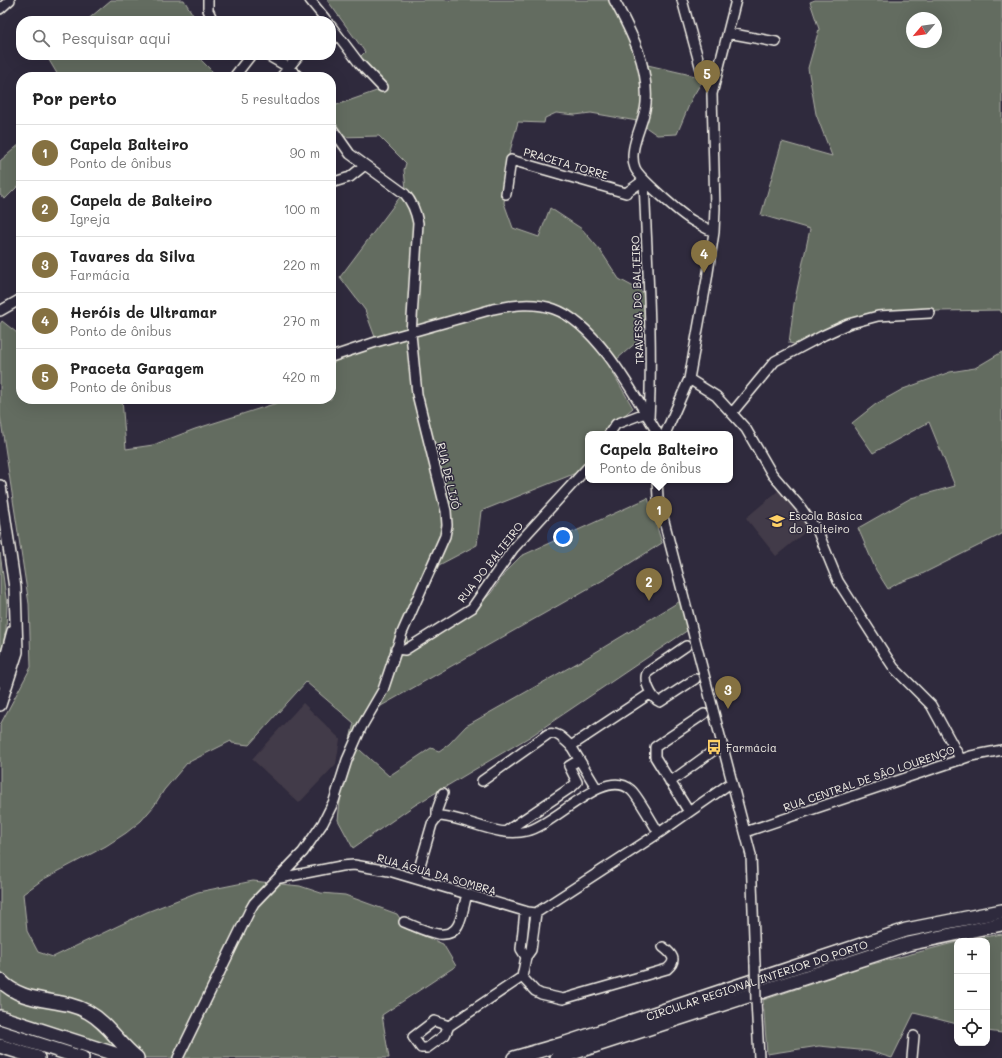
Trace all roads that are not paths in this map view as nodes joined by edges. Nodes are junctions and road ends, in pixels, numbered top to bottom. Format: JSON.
{"nodes":[{"id":1,"x":10,"y":0,"type":"edge"},
{"id":2,"x":208,"y":0,"type":"edge"},
{"id":3,"x":310,"y":0,"type":"edge"},
{"id":4,"x":614,"y":0,"type":"edge"},
{"id":5,"x":682,"y":0,"type":"edge"},
{"id":6,"x":736,"y":0,"type":"edge"},
{"id":7,"x":0,"y":9,"type":"edge"},
{"id":8,"x":211,"y":16,"type":"edge"},
{"id":9,"x":322,"y":16,"type":"edge"},
{"id":10,"x":728,"y":33,"type":"junction"},
{"id":11,"x":336,"y":34,"type":"edge"},
{"id":12,"x":776,"y":42,"type":"dead end"},
{"id":13,"x":247,"y":60,"type":"edge"},
{"id":14,"x":276,"y":60,"type":"edge"},
{"id":15,"x":294,"y":60,"type":"edge"},
{"id":16,"x":288,"y":67,"type":"junction"},
{"id":17,"x":238,"y":72,"type":"edge"},
{"id":18,"x":285,"y":72,"type":"edge"},
{"id":19,"x":294,"y":72,"type":"edge"},
{"id":20,"x":714,"y":83,"type":"junction"},
{"id":21,"x":382,"y":87,"type":"dead end"},
{"id":22,"x":336,"y":135,"type":"edge"},
{"id":23,"x":365,"y":165,"type":"junction"},
{"id":24,"x":644,"y":180,"type":"junction"},
{"id":25,"x":336,"y":181,"type":"edge"},
{"id":26,"x":506,"y":194,"type":"dead end"},
{"id":27,"x":714,"y":232,"type":"junction"},
{"id":28,"x":16,"y":302,"type":"edge"},
{"id":29,"x":0,"y":311,"type":"edge"},
{"id":30,"x":930,"y":313,"type":"dead end"},
{"id":31,"x":411,"y":334,"type":"junction"},
{"id":32,"x":336,"y":355,"type":"edge"},
{"id":33,"x":689,"y":380,"type":"junction"},
{"id":34,"x":732,"y":413,"type":"junction"},
{"id":35,"x":647,"y":416,"type":"junction"},
{"id":36,"x":611,"y":431,"type":"edge"},
{"id":37,"x":656,"y":431,"type":"edge"},
{"id":38,"x":666,"y":431,"type":"edge"},
{"id":39,"x":585,"y":470,"type":"edge"},
{"id":40,"x":657,"y":483,"type":"edge"},
{"id":41,"x":0,"y":486,"type":"edge"},
{"id":42,"x":16,"y":618,"type":"junction"},
{"id":43,"x":686,"y":646,"type":"dead end"},
{"id":44,"x":396,"y":649,"type":"junction"},
{"id":45,"x":695,"y":679,"type":"dead end"},
{"id":46,"x":0,"y":681,"type":"edge"},
{"id":47,"x":651,"y":693,"type":"junction"},
{"id":48,"x":0,"y":704,"type":"edge"},
{"id":49,"x":704,"y":714,"type":"dead end"},
{"id":50,"x":571,"y":746,"type":"junction"},
{"id":51,"x":1002,"y":750,"type":"edge"},
{"id":52,"x":713,"y":751,"type":"dead end"},
{"id":53,"x":579,"y":760,"type":"junction"},
{"id":54,"x":961,"y":760,"type":"junction"},
{"id":55,"x":482,"y":781,"type":"dead end"},
{"id":56,"x":670,"y":782,"type":"junction"},
{"id":57,"x":732,"y":782,"type":"junction"},
{"id":58,"x":597,"y":790,"type":"junction"},
{"id":59,"x":443,"y":793,"type":"dead end"},
{"id":60,"x":690,"y":812,"type":"junction"},
{"id":61,"x":437,"y":817,"type":"junction"},
{"id":62,"x":505,"y":832,"type":"junction"},
{"id":63,"x":745,"y":832,"type":"junction"},
{"id":64,"x":660,"y":833,"type":"junction"},
{"id":65,"x":280,"y":878,"type":"junction"},
{"id":66,"x":416,"y":879,"type":"junction"},
{"id":67,"x":467,"y":894,"type":"junction"},
{"id":68,"x":525,"y":911,"type":"junction"},
{"id":69,"x":1002,"y":911,"type":"edge"},
{"id":70,"x":536,"y":913,"type":"junction"},
{"id":71,"x":404,"y":922,"type":"dead end"},
{"id":72,"x":1002,"y":924,"type":"edge"},
{"id":73,"x":664,"y":946,"type":"dead end"},
{"id":74,"x":526,"y":957,"type":"junction"},
{"id":75,"x":522,"y":977,"type":"junction"},
{"id":76,"x":0,"y":980,"type":"edge"},
{"id":77,"x":0,"y":1017,"type":"edge"},
{"id":78,"x":449,"y":1026,"type":"dead end"},
{"id":79,"x":0,"y":1032,"type":"edge"},
{"id":80,"x":914,"y":1036,"type":"dead end"},
{"id":81,"x":0,"y":1046,"type":"edge"},
{"id":82,"x":38,"y":1058,"type":"edge"},
{"id":83,"x":82,"y":1058,"type":"edge"},
{"id":84,"x":127,"y":1058,"type":"edge"},
{"id":85,"x":137,"y":1058,"type":"edge"},
{"id":86,"x":178,"y":1058,"type":"edge"},
{"id":87,"x":514,"y":1058,"type":"edge"},
{"id":88,"x":557,"y":1058,"type":"edge"},
{"id":89,"x":758,"y":1058,"type":"edge"},
{"id":90,"x":912,"y":1058,"type":"edge"}],
"edges":[{"from":1,"to":7,"type":"street"},
{"from":2,"to":8,"type":"street"},
{"from":3,"to":9,"type":"street"},
{"from":4,"to":24,"type":"street"},
{"from":5,"to":20,"type":"street"},
{"from":6,"to":10,"type":"street"},
{"from":10,"to":12,"type":"street"},
{"from":10,"to":20,"type":"street"},
{"from":11,"to":21,"type":"street"},
{"from":13,"to":17,"type":"street"},
{"from":14,"to":16,"type":"street"},
{"from":15,"to":16,"type":"street"},
{"from":16,"to":18,"type":"street"},
{"from":16,"to":19,"type":"street"},
{"from":20,"to":27,"type":"street"},
{"from":22,"to":23,"type":"street","name":"RUA DE LIJÓ"},
{"from":23,"to":25,"type":"street"},
{"from":23,"to":31,"type":"street","name":"RUA DE LIJÓ"},
{"from":24,"to":26,"type":"street","name":"PRACETA TORRE"},
{"from":24,"to":27,"type":"street"},
{"from":24,"to":35,"type":"street","name":"TRAVESSA DO BALTEIRO"},
{"from":27,"to":33,"type":"street"},
{"from":28,"to":29,"type":"street"},
{"from":30,"to":34,"type":"street"},
{"from":31,"to":32,"type":"street"},
{"from":31,"to":35,"type":"street"},
{"from":31,"to":44,"type":"street","name":"RUA DE LIJÓ"},
{"from":33,"to":34,"type":"street"},
{"from":33,"to":38,"type":"street"},
{"from":34,"to":54,"type":"street"},
{"from":35,"to":36,"type":"street"},
{"from":35,"to":37,"type":"street"},
{"from":39,"to":44,"type":"street","name":"RUA DO BALTEIRO"},
{"from":40,"to":57,"type":"street"},
{"from":41,"to":42,"type":"main road"},
{"from":42,"to":46,"type":"main road"},
{"from":42,"to":48,"type":"main road"},
{"from":43,"to":47,"type":"street"},
{"from":44,"to":65,"type":"street","name":"RUA DE LIJÓ"},
{"from":45,"to":47,"type":"street"},
{"from":47,"to":50,"type":"street"},
{"from":49,"to":56,"type":"street"},
{"from":50,"to":53,"type":"street"},
{"from":50,"to":55,"type":"street"},
{"from":51,"to":54,"type":"street","name":"RUA CENTRAL DE SÃO LOURENÇO"},
{"from":52,"to":56,"type":"street"},
{"from":53,"to":58,"type":"street"},
{"from":53,"to":62,"type":"street"},
{"from":54,"to":63,"type":"street","name":"RUA CENTRAL DE SÃO LOURENÇO"},
{"from":56,"to":60,"type":"street"},
{"from":57,"to":60,"type":"street"},
{"from":57,"to":63,"type":"street"},
{"from":58,"to":62,"type":"street"},
{"from":58,"to":64,"type":"street"},
{"from":59,"to":61,"type":"street"},
{"from":60,"to":64,"type":"street"},
{"from":61,"to":62,"type":"street"},
{"from":61,"to":66,"type":"street"},
{"from":63,"to":89,"type":"street","bridge":true},
{"from":64,"to":70,"type":"street"},
{"from":65,"to":66,"type":"street","name":"RUA ÁGUA DA SOMBRA"},
{"from":65,"to":86,"type":"street"},
{"from":66,"to":67,"type":"street","name":"RUA ÁGUA DA SOMBRA"},
{"from":67,"to":68,"type":"street","name":"RUA ÁGUA DA SOMBRA"},
{"from":67,"to":71,"type":"street"},
{"from":68,"to":70,"type":"street","name":"RUA ÁGUA DA SOMBRA"},
{"from":68,"to":74,"type":"street"},
{"from":69,"to":87,"type":"highway","name":"CIRCULAR REGIONAL INTERIOR DO PORTO"},
{"from":70,"to":74,"type":"street"},
{"from":72,"to":88,"type":"highway","name":"CIRCULAR REGIONAL INTERIOR DO PORTO"},
{"from":73,"to":75,"type":"street"},
{"from":74,"to":75,"type":"street"},
{"from":75,"to":78,"type":"street"},
{"from":76,"to":85,"type":"highway"},
{"from":77,"to":84,"type":"highway"},
{"from":79,"to":83,"type":"highway"},
{"from":80,"to":90,"type":"street"},
{"from":81,"to":82,"type":"highway"}]}
